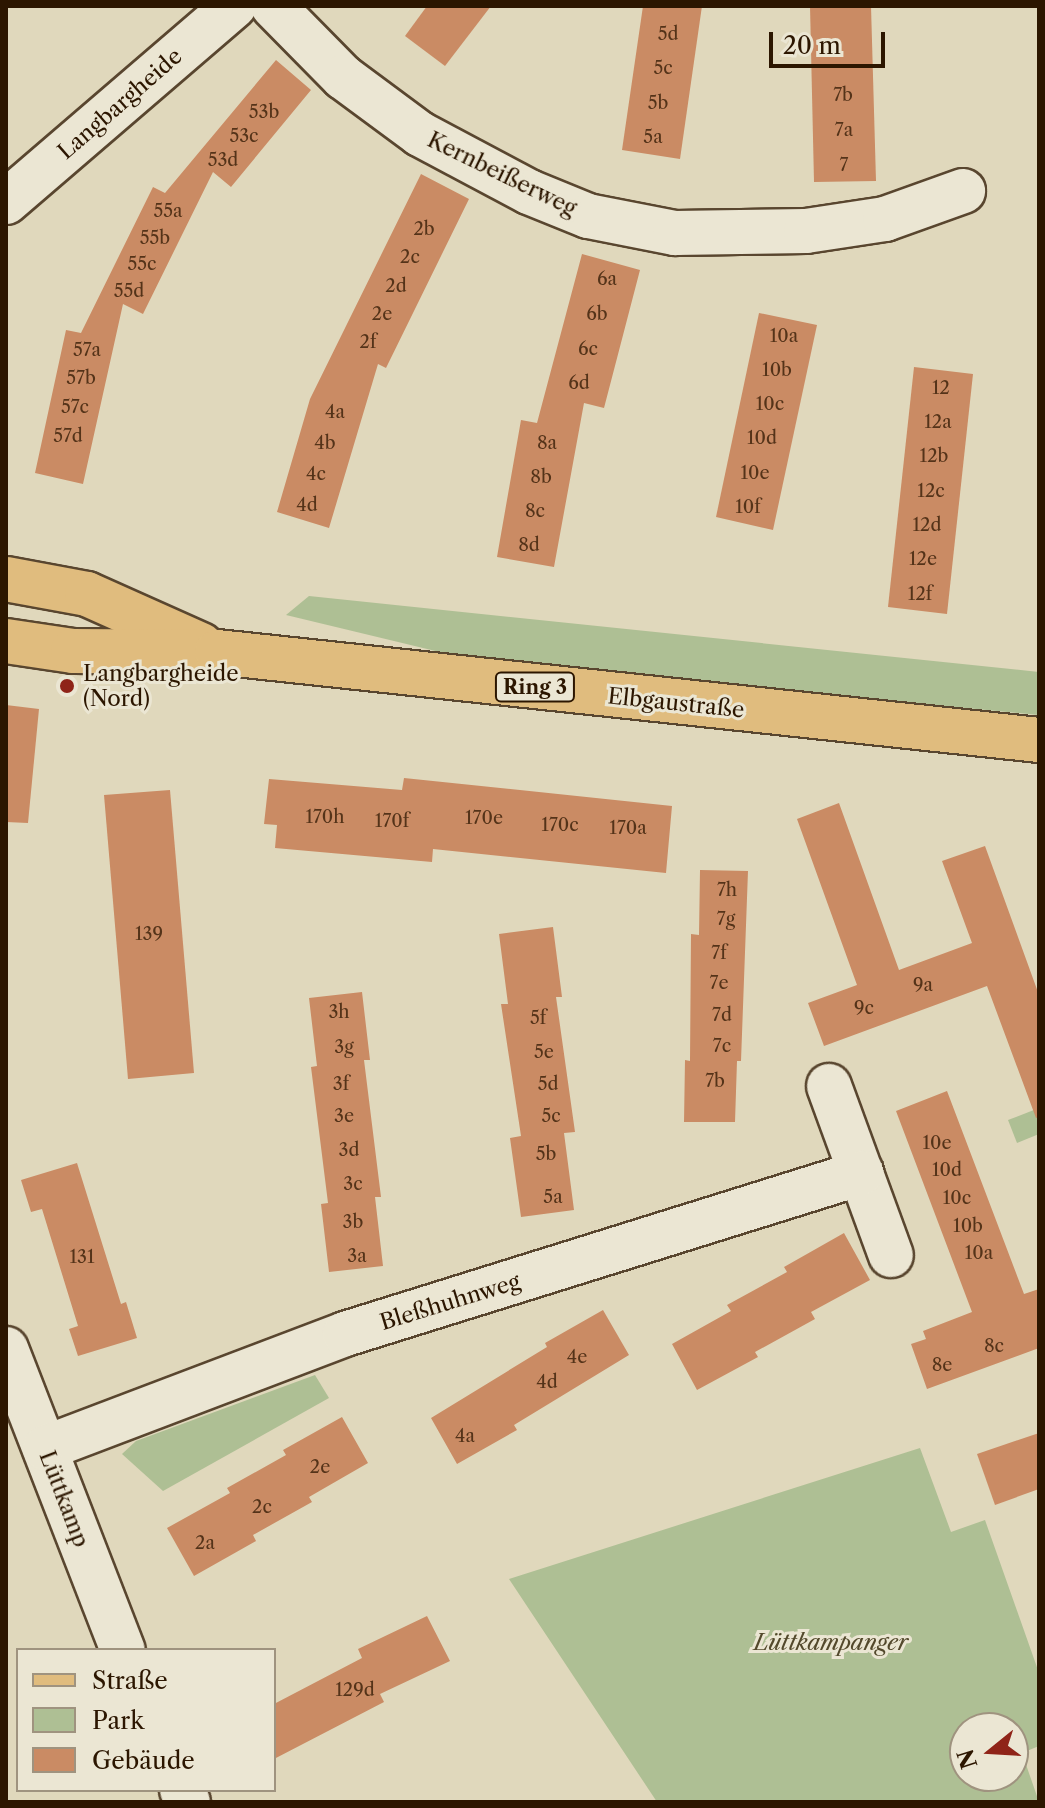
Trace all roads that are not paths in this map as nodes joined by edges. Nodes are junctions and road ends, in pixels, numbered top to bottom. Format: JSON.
{"nodes":[{"id":1,"x":234,"y":6,"type":"edge"},
{"id":2,"x":273,"y":6,"type":"edge"},
{"id":3,"x":963,"y":191,"type":"dead end"},
{"id":4,"x":6,"y":202,"type":"edge"},
{"id":5,"x":6,"y":579,"type":"edge"},
{"id":6,"x":6,"y":641,"type":"edge"},
{"id":7,"x":217,"y":652,"type":"junction"},
{"id":8,"x":1039,"y":740,"type":"edge"},
{"id":9,"x":829,"y":1086,"type":"dead end"},
{"id":10,"x":861,"y":1173,"type":"junction"},
{"id":11,"x":891,"y":1255,"type":"dead end"},
{"id":12,"x":6,"y":1349,"type":"edge"},
{"id":13,"x":45,"y":1448,"type":"junction"},
{"id":14,"x":122,"y":1648,"type":"edge"}],
"edges":[{"from":1,"to":4,"type":"street","name":"Langbargheide"},
{"from":2,"to":3,"type":"street","name":"Kernbeißerweg"},
{"from":5,"to":7,"type":"main road","name":"Elbgaustraße","number":"Ring 3"},
{"from":6,"to":7,"type":"main road","name":"Elbgaustraße","number":"Ring 3"},
{"from":7,"to":8,"type":"main road","name":"Elbgaustraße","number":"Ring 3"},
{"from":9,"to":10,"type":"street"},
{"from":10,"to":11,"type":"street"},
{"from":10,"to":13,"type":"street","name":"Bleßhuhnweg"},
{"from":12,"to":13,"type":"street","name":"Lüttkamp"},
{"from":13,"to":14,"type":"street","name":"Lüttkamp"}]}
